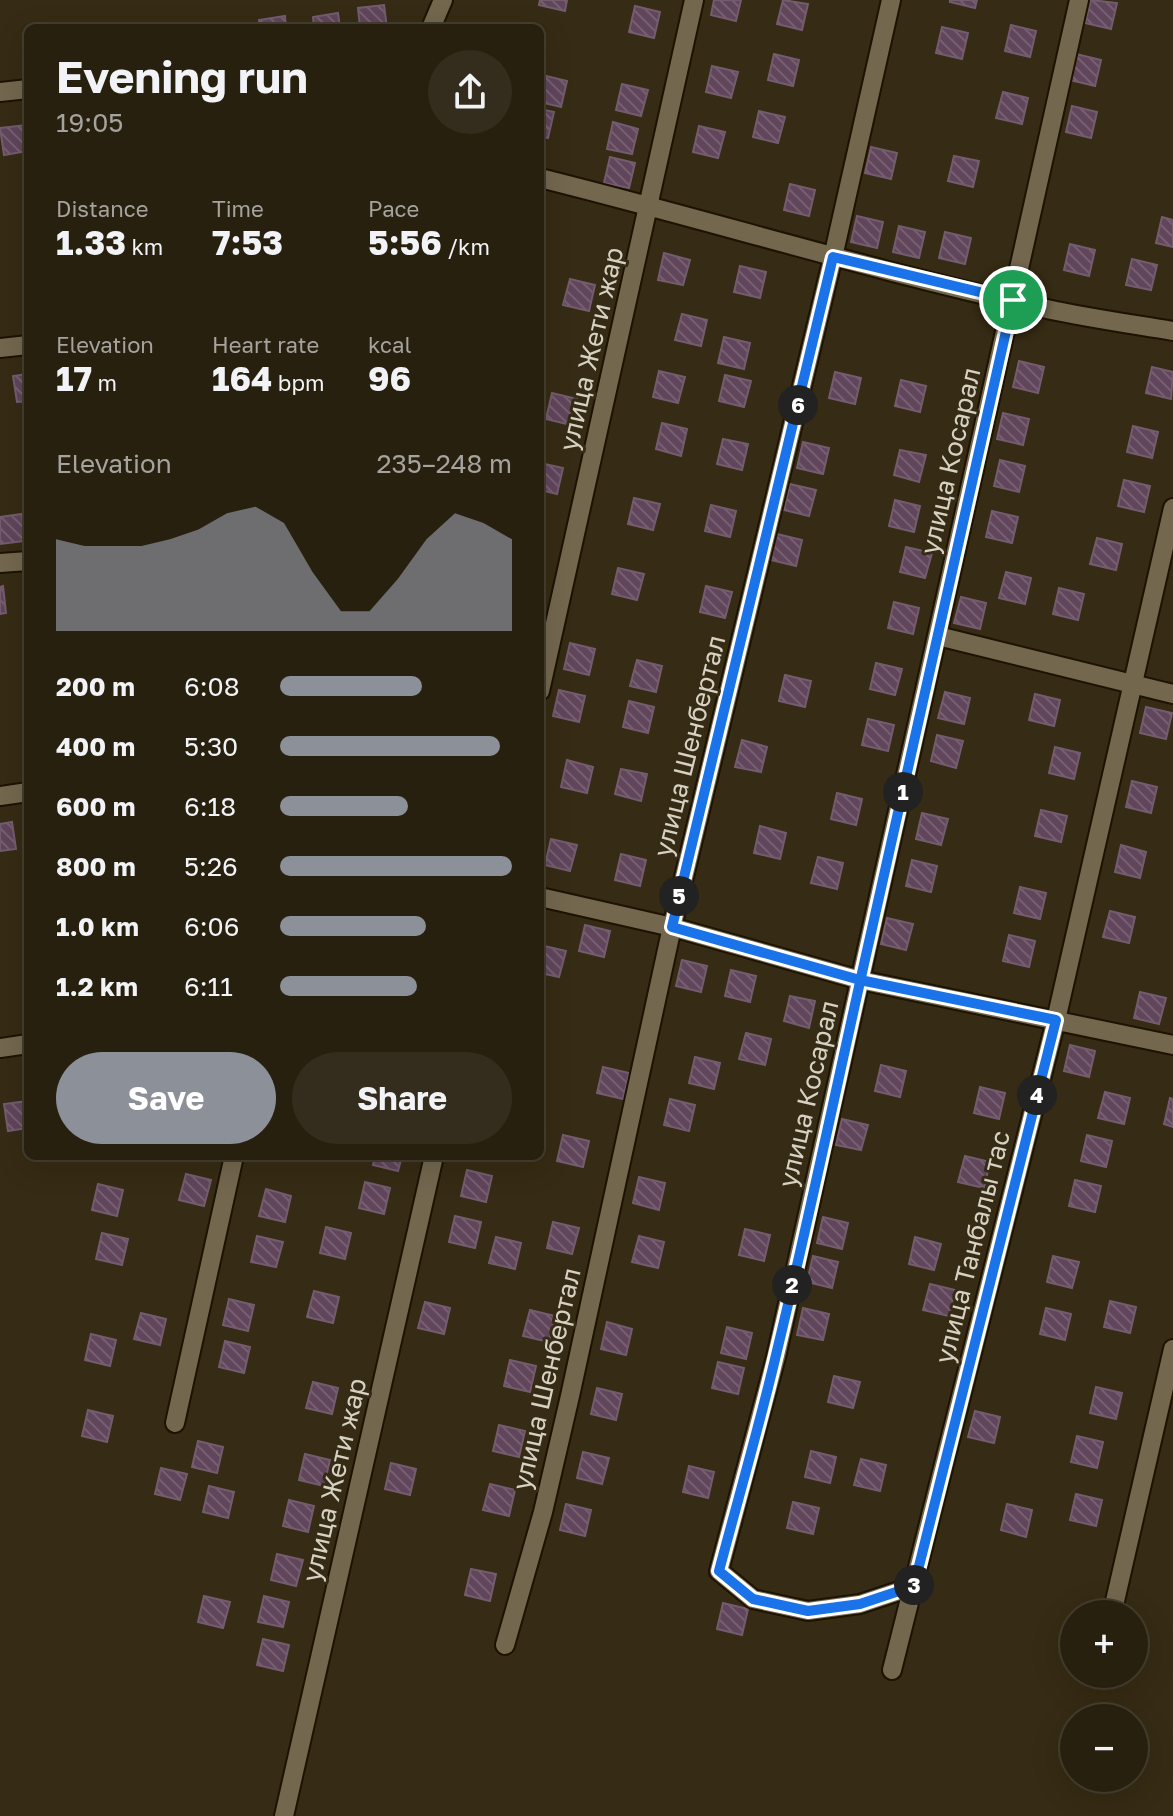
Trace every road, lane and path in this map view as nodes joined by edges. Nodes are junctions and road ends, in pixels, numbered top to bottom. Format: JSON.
{"nodes":[{"id":1,"x":443,"y":0,"type":"edge"},
{"id":2,"x":694,"y":0,"type":"edge"},
{"id":3,"x":891,"y":0,"type":"edge"},
{"id":4,"x":1079,"y":0,"type":"edge"},
{"id":5,"x":433,"y":24,"type":"edge"},
{"id":6,"x":24,"y":89,"type":"edge"},
{"id":7,"x":0,"y":92,"type":"edge"},
{"id":8,"x":544,"y":179,"type":"edge"},
{"id":9,"x":650,"y":205,"type":"junction"},
{"id":10,"x":833,"y":257,"type":"junction"},
{"id":11,"x":1013,"y":300,"type":"junction"},
{"id":12,"x":1173,"y":331,"type":"edge"},
{"id":13,"x":24,"y":345,"type":"edge"},
{"id":14,"x":0,"y":348,"type":"edge"},
{"id":15,"x":1173,"y":508,"type":"edge"},
{"id":16,"x":24,"y":561,"type":"edge"},
{"id":17,"x":0,"y":563,"type":"edge"},
{"id":18,"x":938,"y":636,"type":"junction"},
{"id":19,"x":544,"y":673,"type":"edge"},
{"id":20,"x":1133,"y":685,"type":"junction"},
{"id":21,"x":1173,"y":694,"type":"edge"},
{"id":22,"x":24,"y":793,"type":"edge"},
{"id":23,"x":0,"y":796,"type":"edge"},
{"id":24,"x":544,"y":898,"type":"edge"},
{"id":25,"x":672,"y":927,"type":"junction"},
{"id":26,"x":860,"y":980,"type":"junction"},
{"id":27,"x":1056,"y":1020,"type":"junction"},
{"id":28,"x":24,"y":1045,"type":"edge"},
{"id":29,"x":1173,"y":1045,"type":"edge"},
{"id":30,"x":0,"y":1048,"type":"edge"},
{"id":31,"x":233,"y":1160,"type":"edge"},
{"id":32,"x":433,"y":1160,"type":"edge"},
{"id":33,"x":1173,"y":1349,"type":"edge"},
{"id":34,"x":175,"y":1423,"type":"dead end"},
{"id":35,"x":914,"y":1586,"type":"junction"},
{"id":36,"x":1115,"y":1600,"type":"edge"},
{"id":37,"x":505,"y":1645,"type":"dead end"},
{"id":38,"x":892,"y":1670,"type":"dead end"},
{"id":39,"x":284,"y":1816,"type":"edge"}],
"edges":[{"from":1,"to":5,"type":"street"},
{"from":2,"to":9,"type":"street","name":"улица Жети жар"},
{"from":3,"to":10,"type":"street","name":"улица Шенбертал"},
{"from":4,"to":11,"type":"street","name":"улица Косарал"},
{"from":6,"to":7,"type":"street"},
{"from":8,"to":9,"type":"street"},
{"from":9,"to":10,"type":"street"},
{"from":9,"to":19,"type":"street","name":"улица Жети жар"},
{"from":10,"to":11,"type":"street"},
{"from":10,"to":25,"type":"street","name":"улица Шенбертал"},
{"from":11,"to":12,"type":"street"},
{"from":11,"to":18,"type":"street","name":"улица Косарал"},
{"from":13,"to":14,"type":"street"},
{"from":15,"to":20,"type":"street","name":"улица Танбалы тас"},
{"from":16,"to":17,"type":"street"},
{"from":18,"to":20,"type":"street"},
{"from":18,"to":26,"type":"street","name":"улица Косарал"},
{"from":20,"to":21,"type":"street"},
{"from":20,"to":27,"type":"street","name":"улица Танбалы тас"},
{"from":22,"to":23,"type":"street"},
{"from":24,"to":25,"type":"street"},
{"from":25,"to":26,"type":"street"},
{"from":25,"to":37,"type":"street","name":"улица Шенбертал"},
{"from":26,"to":27,"type":"street"},
{"from":26,"to":35,"type":"street","name":"улица Косарал"},
{"from":27,"to":29,"type":"street"},
{"from":27,"to":35,"type":"street","name":"улица Танбалы тас"},
{"from":28,"to":30,"type":"street"},
{"from":31,"to":34,"type":"street"},
{"from":32,"to":39,"type":"street","name":"улица Жети жар"},
{"from":33,"to":36,"type":"street"},
{"from":35,"to":38,"type":"street","name":"улица Танбалы тас"}]}
